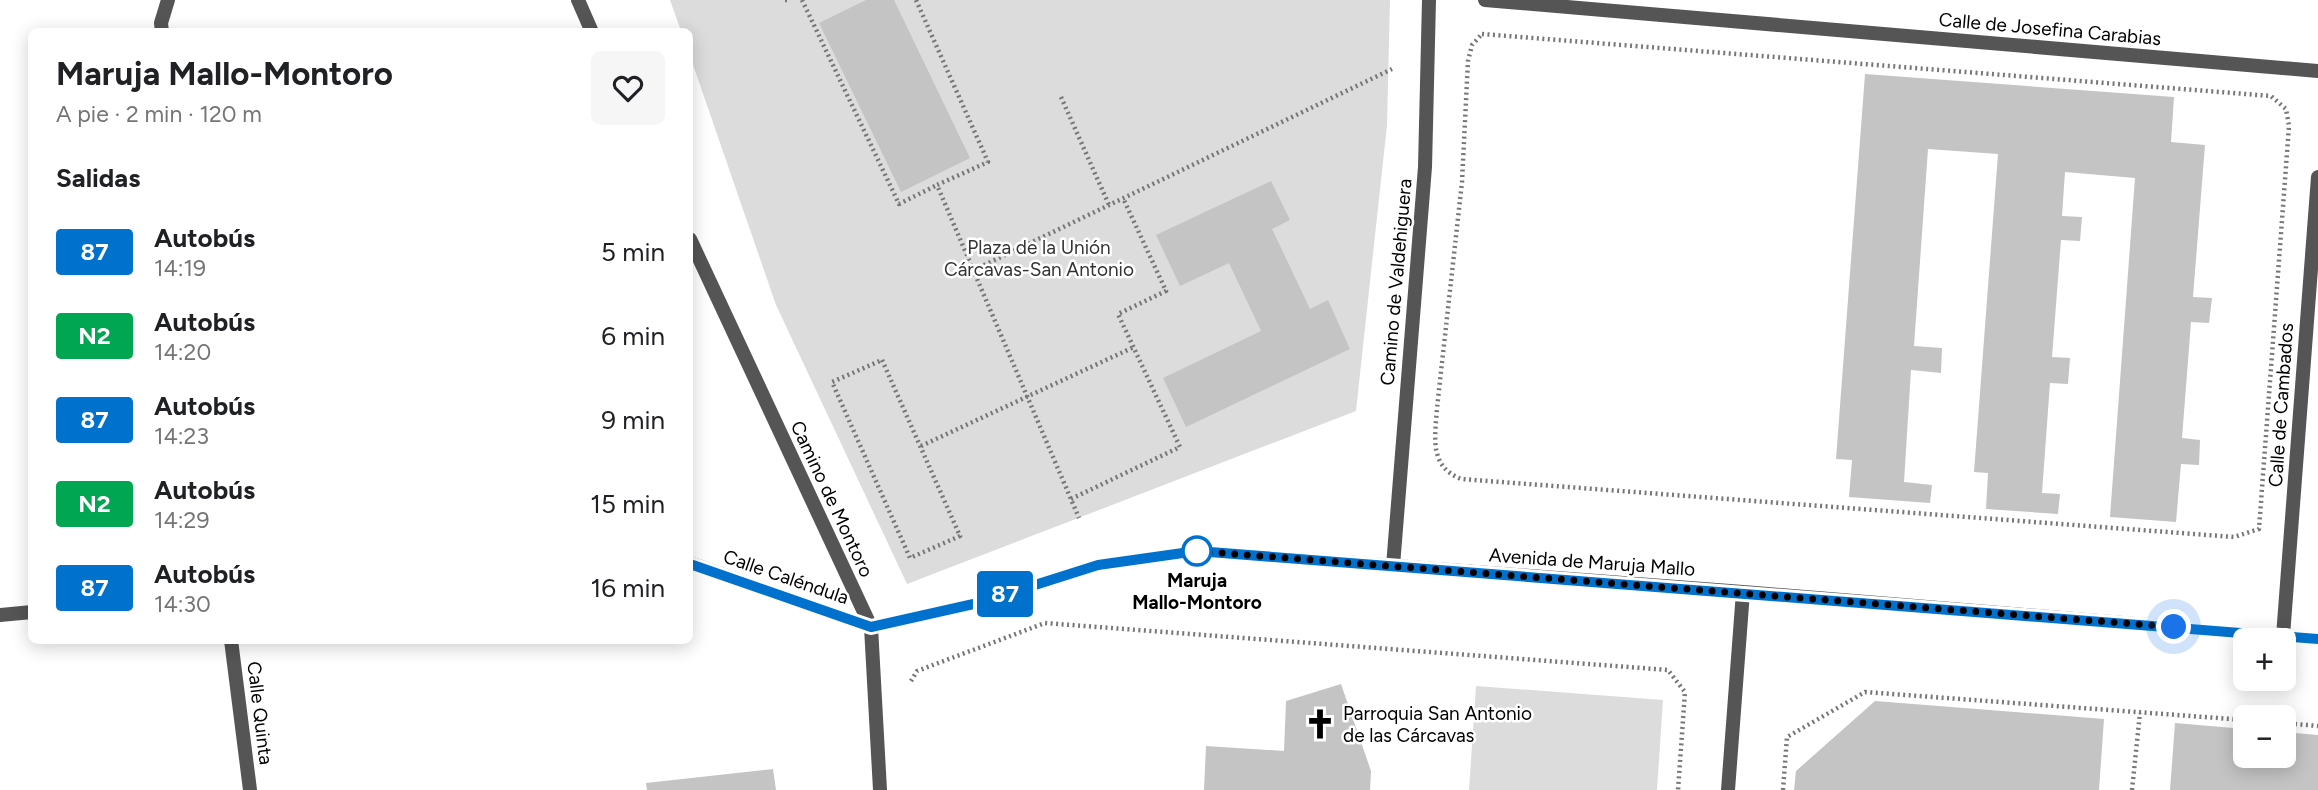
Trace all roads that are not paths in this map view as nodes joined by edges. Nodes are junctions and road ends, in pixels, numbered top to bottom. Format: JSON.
{"nodes":[{"id":1,"x":168,"y":0,"type":"edge"},
{"id":2,"x":578,"y":0,"type":"edge"},
{"id":3,"x":1429,"y":0,"type":"edge"},
{"id":4,"x":1485,"y":0,"type":"edge"},
{"id":5,"x":162,"y":28,"type":"edge"},
{"id":6,"x":590,"y":28,"type":"edge"},
{"id":7,"x":2318,"y":71,"type":"edge"},
{"id":8,"x":2318,"y":177,"type":"edge"},
{"id":9,"x":693,"y":245,"type":"edge"},
{"id":10,"x":693,"y":565,"type":"edge"},
{"id":11,"x":1393,"y":566,"type":"junction"},
{"id":12,"x":1743,"y":592,"type":"junction"},
{"id":13,"x":28,"y":612,"type":"edge"},
{"id":14,"x":0,"y":615,"type":"edge"},
{"id":15,"x":871,"y":627,"type":"junction"},
{"id":16,"x":2284,"y":628,"type":"edge"},
{"id":17,"x":2233,"y":632,"type":"edge"},
{"id":18,"x":2296,"y":637,"type":"edge"},
{"id":19,"x":2318,"y":639,"type":"edge"},
{"id":20,"x":232,"y":644,"type":"edge"},
{"id":21,"x":250,"y":790,"type":"edge"},
{"id":22,"x":880,"y":790,"type":"edge"},
{"id":23,"x":1728,"y":790,"type":"edge"}],
"edges":[{"from":1,"to":5,"type":"street"},
{"from":2,"to":6,"type":"street"},
{"from":3,"to":11,"type":"street","name":"Camino de Valdehiguera"},
{"from":4,"to":7,"type":"street","name":"Calle de Josefina Carabias"},
{"from":8,"to":16,"type":"street","name":"Calle de Cambados"},
{"from":9,"to":15,"type":"street","name":"Camino de Montoro"},
{"from":10,"to":15,"type":"street","name":"Calle Caléndula"},
{"from":11,"to":12,"type":"street","name":"Avenida de Maruja Mallo"},
{"from":11,"to":15,"type":"street","name":"Avenida de Maruja Mallo"},
{"from":12,"to":17,"type":"street","name":"Avenida de Maruja Mallo"},
{"from":12,"to":23,"type":"street"},
{"from":13,"to":14,"type":"street"},
{"from":15,"to":22,"type":"street","name":"Camino de Montoro"},
{"from":18,"to":19,"type":"street","name":"Avenida de Maruja Mallo"},
{"from":20,"to":21,"type":"street","name":"Calle Quinta"}]}
